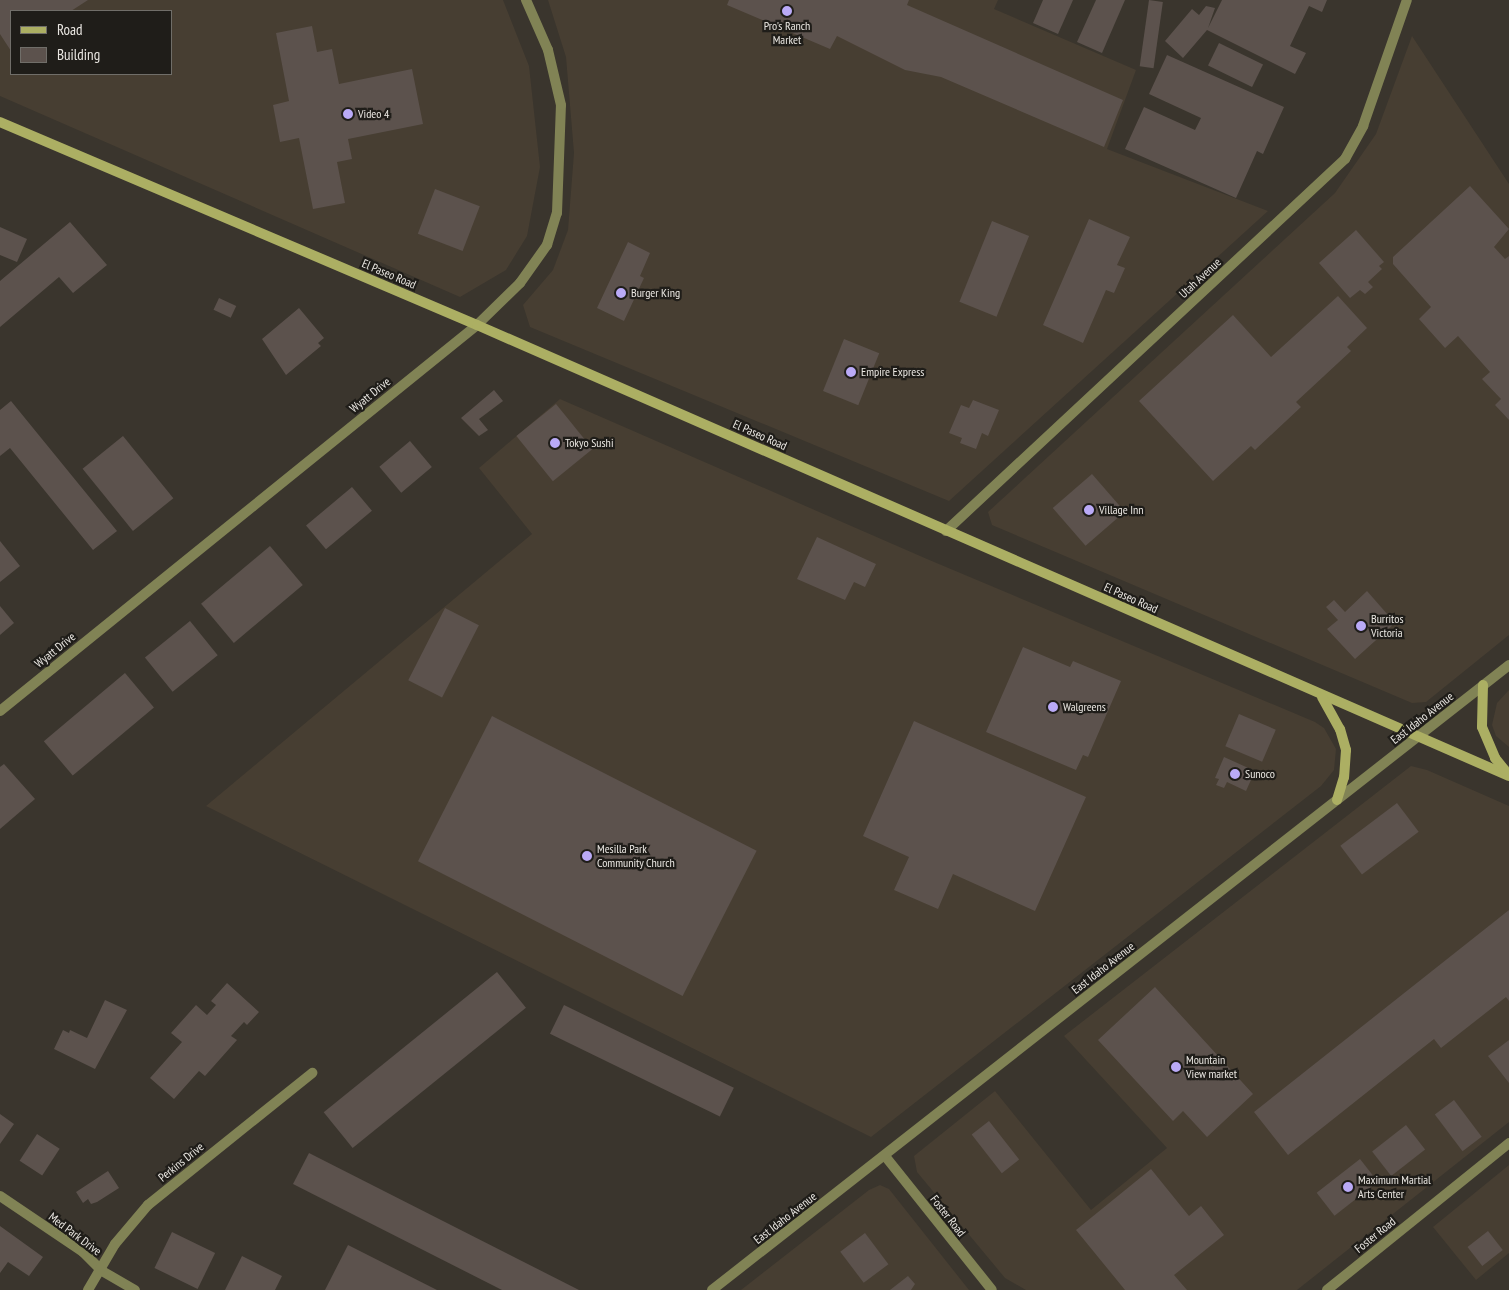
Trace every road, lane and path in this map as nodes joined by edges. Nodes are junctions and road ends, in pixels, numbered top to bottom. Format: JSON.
{"nodes":[{"id":1,"x":526,"y":0,"type":"edge"},
{"id":2,"x":1407,"y":0,"type":"edge"},
{"id":3,"x":0,"y":122,"type":"edge"},
{"id":4,"x":477,"y":325,"type":"junction"},
{"id":5,"x":946,"y":531,"type":"junction"},
{"id":6,"x":1509,"y":665,"type":"edge"},
{"id":7,"x":1484,"y":685,"type":"junction"},
{"id":8,"x":1322,"y":696,"type":"junction"},
{"id":9,"x":0,"y":711,"type":"edge"},
{"id":10,"x":1417,"y":737,"type":"junction"},
{"id":11,"x":1509,"y":775,"type":"edge"},
{"id":12,"x":1337,"y":800,"type":"junction"},
{"id":13,"x":312,"y":1073,"type":"dead end"},
{"id":14,"x":1509,"y":1143,"type":"edge"},
{"id":15,"x":884,"y":1156,"type":"junction"},
{"id":16,"x":0,"y":1196,"type":"edge"},
{"id":17,"x":102,"y":1271,"type":"junction"},
{"id":18,"x":88,"y":1290,"type":"edge"},
{"id":19,"x":135,"y":1290,"type":"edge"},
{"id":20,"x":712,"y":1290,"type":"edge"},
{"id":21,"x":992,"y":1290,"type":"edge"},
{"id":22,"x":1327,"y":1290,"type":"edge"}],
"edges":[{"from":1,"to":4,"type":"street","name":"Wyatt Drive"},
{"from":2,"to":5,"type":"street","name":"Utah Avenue"},
{"from":3,"to":4,"type":"main road","name":"El Paseo Road"},
{"from":4,"to":5,"type":"main road","name":"El Paseo Road"},
{"from":4,"to":9,"type":"street","name":"Wyatt Drive"},
{"from":5,"to":8,"type":"main road","name":"El Paseo Road"},
{"from":6,"to":7,"type":"street","name":"East Idaho Avenue"},
{"from":7,"to":10,"type":"street","name":"East Idaho Avenue"},
{"from":7,"to":11,"type":"main road"},
{"from":8,"to":10,"type":"main road","name":"El Paseo Road"},
{"from":8,"to":12,"type":"main road"},
{"from":10,"to":11,"type":"main road","name":"El Paseo Road"},
{"from":10,"to":12,"type":"street","name":"East Idaho Avenue"},
{"from":12,"to":15,"type":"street","name":"East Idaho Avenue"},
{"from":13,"to":17,"type":"street","name":"Perkins Drive"},
{"from":14,"to":22,"type":"street","name":"Foster Road"},
{"from":15,"to":20,"type":"street","name":"East Idaho Avenue"},
{"from":15,"to":21,"type":"street","name":"Foster Road"},
{"from":16,"to":17,"type":"street","name":"Med Park Drive"},
{"from":17,"to":18,"type":"street","name":"Perkins Drive"},
{"from":17,"to":19,"type":"street","name":"Med Park Drive"}]}
